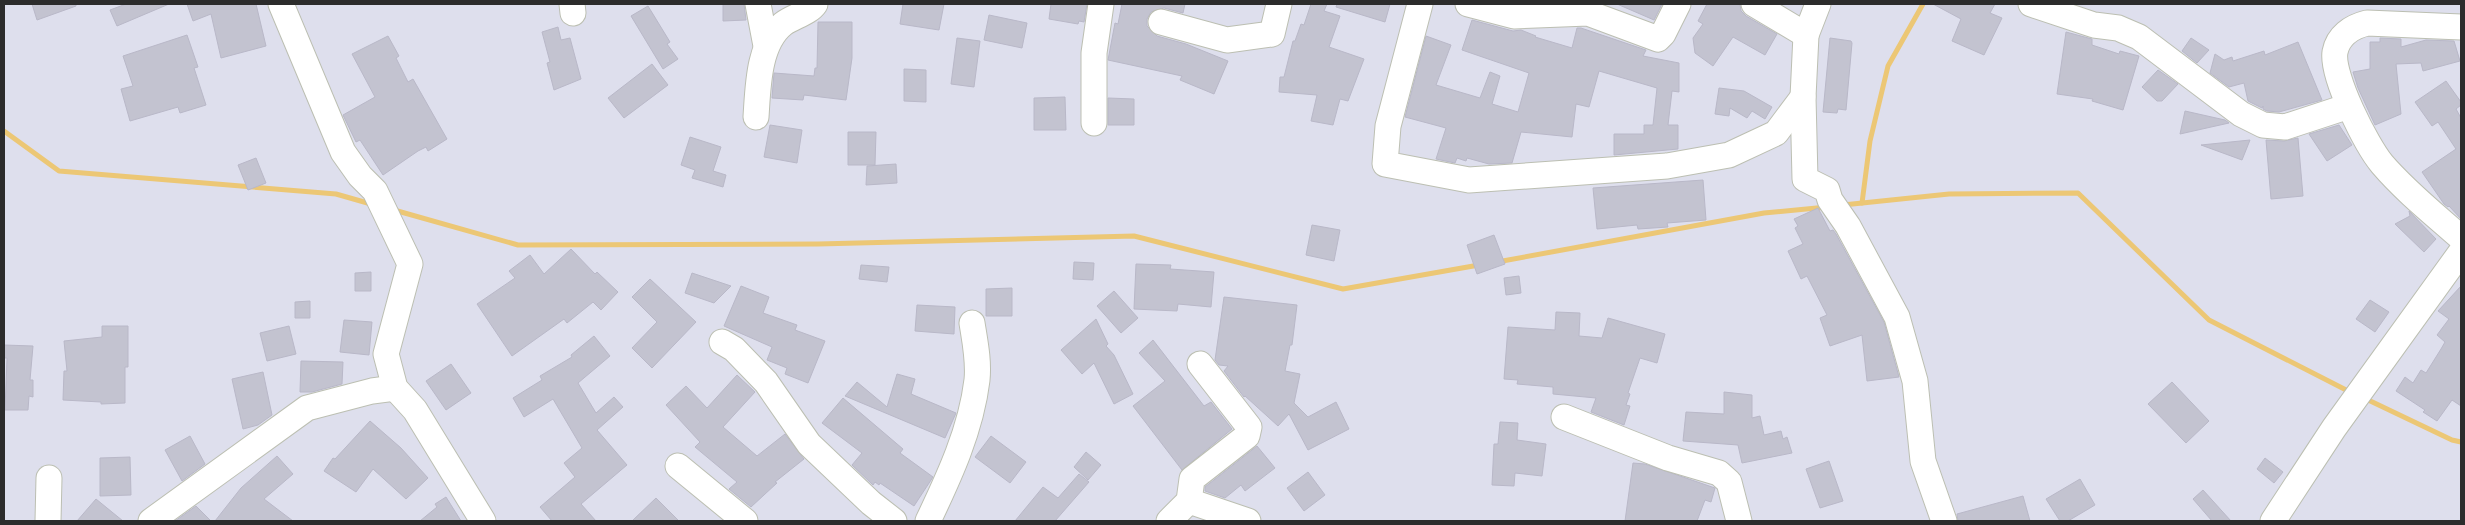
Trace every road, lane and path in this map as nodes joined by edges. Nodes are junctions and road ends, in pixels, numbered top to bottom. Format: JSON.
{"nodes":[{"id":1,"x":281,"y":4,"type":"edge"},
{"id":2,"x":758,"y":4,"type":"edge"},
{"id":3,"x":815,"y":4,"type":"edge"},
{"id":4,"x":1101,"y":4,"type":"edge"},
{"id":5,"x":1279,"y":4,"type":"edge"},
{"id":6,"x":1420,"y":4,"type":"edge"},
{"id":7,"x":1468,"y":4,"type":"edge"},
{"id":8,"x":1678,"y":4,"type":"edge"},
{"id":9,"x":1754,"y":4,"type":"edge"},
{"id":10,"x":1818,"y":4,"type":"edge"},
{"id":11,"x":2031,"y":4,"type":"edge"},
{"id":12,"x":2366,"y":13,"type":"edge"},
{"id":13,"x":1161,"y":22,"type":"dead end"},
{"id":14,"x":2461,"y":27,"type":"edge"},
{"id":15,"x":1806,"y":35,"type":"junction"},
{"id":16,"x":766,"y":46,"type":"junction"},
{"id":17,"x":1803,"y":97,"type":"junction"},
{"id":18,"x":2348,"y":106,"type":"junction"},
{"id":19,"x":756,"y":117,"type":"dead end"},
{"id":20,"x":1094,"y":122,"type":"dead end"},
{"id":21,"x":2461,"y":238,"type":"edge"},
{"id":22,"x":2461,"y":252,"type":"edge"},
{"id":23,"x":972,"y":323,"type":"dead end"},
{"id":24,"x":722,"y":342,"type":"dead end"},
{"id":25,"x":1200,"y":364,"type":"dead end"},
{"id":26,"x":395,"y":388,"type":"junction"},
{"id":27,"x":1564,"y":417,"type":"dead end"},
{"id":28,"x":678,"y":466,"type":"dead end"},
{"id":29,"x":49,"y":478,"type":"dead end"},
{"id":30,"x":1190,"y":501,"type":"junction"},
{"id":31,"x":2277,"y":520,"type":"edge"},
{"id":32,"x":48,"y":521,"type":"edge"},
{"id":33,"x":151,"y":521,"type":"edge"},
{"id":34,"x":483,"y":521,"type":"edge"},
{"id":35,"x":745,"y":521,"type":"edge"},
{"id":36,"x":894,"y":521,"type":"edge"},
{"id":37,"x":928,"y":521,"type":"edge"},
{"id":38,"x":1170,"y":521,"type":"edge"},
{"id":39,"x":1248,"y":521,"type":"edge"},
{"id":40,"x":1739,"y":521,"type":"edge"},
{"id":41,"x":1944,"y":521,"type":"edge"}],
"edges":[{"from":1,"to":26,"type":"street"},
{"from":2,"to":16,"type":"street"},
{"from":3,"to":16,"type":"street"},
{"from":4,"to":20,"type":"street"},
{"from":5,"to":13,"type":"street"},
{"from":6,"to":17,"type":"street"},
{"from":7,"to":8,"type":"street"},
{"from":9,"to":15,"type":"street"},
{"from":10,"to":15,"type":"street"},
{"from":11,"to":18,"type":"street"},
{"from":12,"to":14,"type":"street"},
{"from":12,"to":18,"type":"street"},
{"from":15,"to":17,"type":"street"},
{"from":16,"to":19,"type":"street"},
{"from":17,"to":41,"type":"street"},
{"from":18,"to":21,"type":"street"},
{"from":22,"to":31,"type":"street"},
{"from":23,"to":37,"type":"street"},
{"from":24,"to":36,"type":"street"},
{"from":25,"to":30,"type":"street"},
{"from":26,"to":33,"type":"street"},
{"from":26,"to":34,"type":"street"},
{"from":27,"to":40,"type":"street"},
{"from":28,"to":35,"type":"street"},
{"from":29,"to":32,"type":"street"},
{"from":30,"to":38,"type":"street"},
{"from":30,"to":39,"type":"street"}]}
